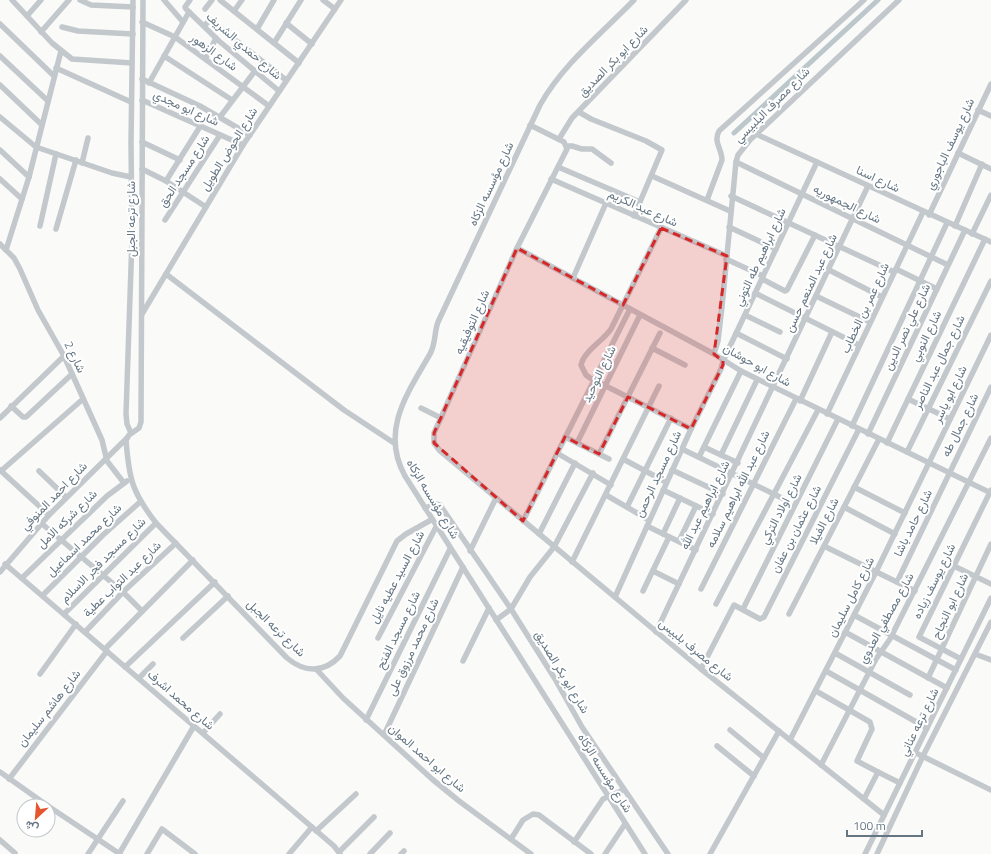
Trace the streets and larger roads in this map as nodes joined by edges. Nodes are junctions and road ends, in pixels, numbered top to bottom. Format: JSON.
{"nodes":[{"id":1,"x":12,"y":0,"type":"edge"},
{"id":2,"x":41,"y":0,"type":"edge"},
{"id":3,"x":69,"y":0,"type":"edge"},
{"id":4,"x":80,"y":0,"type":"edge"},
{"id":5,"x":133,"y":0,"type":"edge"},
{"id":6,"x":143,"y":0,"type":"edge"},
{"id":7,"x":164,"y":0,"type":"edge"},
{"id":8,"x":190,"y":0,"type":"edge"},
{"id":9,"x":212,"y":0,"type":"edge"},
{"id":10,"x":220,"y":0,"type":"edge"},
{"id":11,"x":242,"y":0,"type":"edge"},
{"id":12,"x":274,"y":0,"type":"edge"},
{"id":13,"x":301,"y":0,"type":"edge"},
{"id":14,"x":323,"y":0,"type":"edge"},
{"id":15,"x":341,"y":0,"type":"edge"},
{"id":16,"x":634,"y":0,"type":"edge"},
{"id":17,"x":686,"y":0,"type":"edge"},
{"id":18,"x":864,"y":0,"type":"edge"},
{"id":19,"x":900,"y":0,"type":"edge"},
{"id":20,"x":133,"y":7,"type":"junction"},
{"id":21,"x":205,"y":9,"type":"dead end"},
{"id":22,"x":335,"y":9,"type":"junction"},
{"id":23,"x":234,"y":11,"type":"junction"},
{"id":24,"x":189,"y":12,"type":"junction"},
{"id":25,"x":27,"y":16,"type":"junction"},
{"id":26,"x":142,"y":22,"type":"junction"},
{"id":27,"x":183,"y":22,"type":"junction"},
{"id":28,"x":0,"y":24,"type":"edge"},
{"id":29,"x":286,"y":24,"type":"junction"},
{"id":30,"x":204,"y":26,"type":"junction"},
{"id":31,"x":62,"y":27,"type":"dead end"},
{"id":32,"x":257,"y":29,"type":"junction"},
{"id":33,"x":41,"y":32,"type":"junction"},
{"id":34,"x":133,"y":34,"type":"junction"},
{"id":35,"x":175,"y":37,"type":"junction"},
{"id":36,"x":216,"y":38,"type":"junction"},
{"id":37,"x":274,"y":43,"type":"junction"},
{"id":38,"x":312,"y":44,"type":"junction"},
{"id":39,"x":61,"y":51,"type":"junction"},
{"id":40,"x":0,"y":56,"type":"edge"},
{"id":41,"x":164,"y":56,"type":"junction"},
{"id":42,"x":206,"y":58,"type":"junction"},
{"id":43,"x":132,"y":63,"type":"junction"},
{"id":44,"x":299,"y":63,"type":"junction"},
{"id":45,"x":56,"y":68,"type":"junction"},
{"id":46,"x":255,"y":71,"type":"junction"},
{"id":47,"x":54,"y":76,"type":"junction"},
{"id":48,"x":142,"y":79,"type":"junction"},
{"id":49,"x":286,"y":80,"type":"junction"},
{"id":50,"x":149,"y":82,"type":"junction"},
{"id":51,"x":991,"y":84,"type":"edge"},
{"id":52,"x":0,"y":85,"type":"edge"},
{"id":53,"x":242,"y":86,"type":"junction"},
{"id":54,"x":279,"y":91,"type":"junction"},
{"id":55,"x":137,"y":98,"type":"junction"},
{"id":56,"x":232,"y":100,"type":"junction"},
{"id":57,"x":48,"y":101,"type":"junction"},
{"id":58,"x":269,"y":106,"type":"junction"},
{"id":59,"x":978,"y":110,"type":"junction"},
{"id":60,"x":579,"y":112,"type":"junction"},
{"id":61,"x":991,"y":116,"type":"edge"},
{"id":62,"x":0,"y":117,"type":"edge"},
{"id":63,"x":220,"y":117,"type":"junction"},
{"id":64,"x":42,"y":125,"type":"junction"},
{"id":65,"x":530,"y":125,"type":"junction"},
{"id":66,"x":201,"y":126,"type":"junction"},
{"id":67,"x":220,"y":134,"type":"junction"},
{"id":68,"x":756,"y":134,"type":"junction"},
{"id":69,"x":250,"y":135,"type":"junction"},
{"id":70,"x":88,"y":138,"type":"dead end"},
{"id":71,"x":558,"y":139,"type":"junction"},
{"id":72,"x":142,"y":142,"type":"junction"},
{"id":73,"x":244,"y":146,"type":"junction"},
{"id":74,"x":567,"y":146,"type":"junction"},
{"id":75,"x":36,"y":147,"type":"junction"},
{"id":76,"x":0,"y":150,"type":"edge"},
{"id":77,"x":958,"y":153,"type":"junction"},
{"id":78,"x":56,"y":154,"type":"junction"},
{"id":79,"x":76,"y":160,"type":"junction"},
{"id":80,"x":180,"y":160,"type":"junction"},
{"id":81,"x":736,"y":162,"type":"junction"},
{"id":82,"x":817,"y":162,"type":"junction"},
{"id":83,"x":82,"y":163,"type":"junction"},
{"id":84,"x":611,"y":163,"type":"dead end"},
{"id":85,"x":982,"y":164,"type":"junction"},
{"id":86,"x":558,"y":167,"type":"junction"},
{"id":87,"x":142,"y":169,"type":"junction"},
{"id":88,"x":991,"y":169,"type":"edge"},
{"id":89,"x":29,"y":176,"type":"junction"},
{"id":90,"x":652,"y":176,"type":"junction"},
{"id":91,"x":131,"y":177,"type":"junction"},
{"id":92,"x":551,"y":178,"type":"junction"},
{"id":93,"x":0,"y":179,"type":"edge"},
{"id":94,"x":166,"y":182,"type":"junction"},
{"id":95,"x":868,"y":186,"type":"junction"},
{"id":96,"x":183,"y":192,"type":"junction"},
{"id":97,"x":802,"y":194,"type":"junction"},
{"id":98,"x":991,"y":195,"type":"edge"},
{"id":99,"x":731,"y":196,"type":"junction"},
{"id":100,"x":22,"y":199,"type":"junction"},
{"id":101,"x":707,"y":200,"type":"junction"},
{"id":102,"x":640,"y":202,"type":"junction"},
{"id":103,"x":606,"y":203,"type":"junction"},
{"id":104,"x":206,"y":207,"type":"junction"},
{"id":105,"x":730,"y":211,"type":"junction"},
{"id":106,"x":923,"y":212,"type":"junction"},
{"id":107,"x":930,"y":215,"type":"junction"},
{"id":108,"x":634,"y":216,"type":"junction"},
{"id":109,"x":853,"y":219,"type":"junction"},
{"id":110,"x":165,"y":220,"type":"dead end"},
{"id":111,"x":788,"y":223,"type":"junction"},
{"id":112,"x":948,"y":223,"type":"junction"},
{"id":113,"x":40,"y":226,"type":"dead end"},
{"id":114,"x":955,"y":226,"type":"junction"},
{"id":115,"x":729,"y":227,"type":"junction"},
{"id":116,"x":661,"y":228,"type":"junction"},
{"id":117,"x":56,"y":229,"type":"dead end"},
{"id":118,"x":965,"y":230,"type":"junction"},
{"id":119,"x":972,"y":234,"type":"junction"},
{"id":120,"x":816,"y":235,"type":"junction"},
{"id":121,"x":985,"y":239,"type":"junction"},
{"id":122,"x":991,"y":242,"type":"edge"},
{"id":123,"x":0,"y":244,"type":"edge"},
{"id":124,"x":907,"y":245,"type":"junction"},
{"id":125,"x":840,"y":247,"type":"junction"},
{"id":126,"x":518,"y":248,"type":"junction"},
{"id":127,"x":776,"y":249,"type":"junction"},
{"id":128,"x":6,"y":250,"type":"junction"},
{"id":129,"x":931,"y":257,"type":"junction"},
{"id":130,"x":726,"y":258,"type":"junction"},
{"id":131,"x":948,"y":265,"type":"junction"},
{"id":132,"x":829,"y":270,"type":"junction"},
{"id":133,"x":895,"y":270,"type":"junction"},
{"id":134,"x":166,"y":274,"type":"junction"},
{"id":135,"x":573,"y":278,"type":"junction"},
{"id":136,"x":762,"y":278,"type":"junction"},
{"id":137,"x":920,"y":281,"type":"junction"},
{"id":138,"x":991,"y":281,"type":"edge"},
{"id":139,"x":937,"y":289,"type":"junction"},
{"id":140,"x":755,"y":293,"type":"junction"},
{"id":141,"x":816,"y":296,"type":"junction"},
{"id":142,"x":882,"y":297,"type":"junction"},
{"id":143,"x":623,"y":305,"type":"junction"},
{"id":144,"x":630,"y":309,"type":"junction"},
{"id":145,"x":142,"y":314,"type":"junction"},
{"id":146,"x":640,"y":314,"type":"junction"},
{"id":147,"x":745,"y":315,"type":"junction"},
{"id":148,"x":806,"y":318,"type":"junction"},
{"id":149,"x":870,"y":322,"type":"junction"},
{"id":150,"x":780,"y":332,"type":"dead end"},
{"id":151,"x":832,"y":332,"type":"junction"},
{"id":152,"x":660,"y":333,"type":"dead end"},
{"id":153,"x":736,"y":334,"type":"junction"},
{"id":154,"x":991,"y":335,"type":"edge"},
{"id":155,"x":860,"y":345,"type":"junction"},
{"id":156,"x":652,"y":348,"type":"junction"},
{"id":157,"x":714,"y":354,"type":"junction"},
{"id":158,"x":64,"y":356,"type":"junction"},
{"id":159,"x":787,"y":359,"type":"junction"},
{"id":160,"x":723,"y":361,"type":"junction"},
{"id":161,"x":685,"y":365,"type":"dead end"},
{"id":162,"x":741,"y":371,"type":"junction"},
{"id":163,"x":72,"y":374,"type":"junction"},
{"id":164,"x":594,"y":380,"type":"junction"},
{"id":165,"x":757,"y":380,"type":"junction"},
{"id":166,"x":605,"y":385,"type":"junction"},
{"id":167,"x":659,"y":386,"type":"dead end"},
{"id":168,"x":991,"y":387,"type":"edge"},
{"id":169,"x":773,"y":388,"type":"junction"},
{"id":170,"x":628,"y":397,"type":"junction"},
{"id":171,"x":83,"y":398,"type":"junction"},
{"id":172,"x":908,"y":399,"type":"junction"},
{"id":173,"x":798,"y":400,"type":"junction"},
{"id":174,"x":11,"y":406,"type":"junction"},
{"id":175,"x":649,"y":407,"type":"junction"},
{"id":176,"x":421,"y":408,"type":"dead end"},
{"id":177,"x":928,"y":409,"type":"junction"},
{"id":178,"x":818,"y":410,"type":"junction"},
{"id":179,"x":827,"y":414,"type":"junction"},
{"id":180,"x":0,"y":418,"type":"edge"},
{"id":181,"x":441,"y":418,"type":"junction"},
{"id":182,"x":670,"y":418,"type":"junction"},
{"id":183,"x":838,"y":419,"type":"junction"},
{"id":184,"x":950,"y":419,"type":"junction"},
{"id":185,"x":852,"y":426,"type":"junction"},
{"id":186,"x":691,"y":429,"type":"junction"},
{"id":187,"x":859,"y":429,"type":"junction"},
{"id":188,"x":868,"y":434,"type":"junction"},
{"id":189,"x":129,"y":435,"type":"junction"},
{"id":190,"x":565,"y":436,"type":"junction"},
{"id":191,"x":991,"y":438,"type":"edge"},
{"id":192,"x":879,"y":439,"type":"junction"},
{"id":193,"x":394,"y":443,"type":"junction"},
{"id":194,"x":577,"y":443,"type":"junction"},
{"id":195,"x":887,"y":443,"type":"junction"},
{"id":196,"x":704,"y":447,"type":"junction"},
{"id":197,"x":682,"y":448,"type":"junction"},
{"id":198,"x":907,"y":452,"type":"junction"},
{"id":199,"x":557,"y":453,"type":"junction"},
{"id":200,"x":599,"y":454,"type":"junction"},
{"id":201,"x":721,"y":455,"type":"junction"},
{"id":202,"x":699,"y":457,"type":"junction"},
{"id":203,"x":106,"y":458,"type":"junction"},
{"id":204,"x":609,"y":459,"type":"dead end"},
{"id":205,"x":623,"y":459,"type":"junction"},
{"id":206,"x":928,"y":462,"type":"junction"},
{"id":207,"x":575,"y":463,"type":"junction"},
{"id":208,"x":738,"y":463,"type":"junction"},
{"id":209,"x":1,"y":470,"type":"edge"},
{"id":210,"x":672,"y":470,"type":"junction"},
{"id":211,"x":39,"y":471,"type":"dead end"},
{"id":212,"x":645,"y":471,"type":"junction"},
{"id":213,"x":593,"y":473,"type":"junction"},
{"id":214,"x":949,"y":473,"type":"junction"},
{"id":215,"x":733,"y":474,"type":"junction"},
{"id":216,"x":131,"y":480,"type":"junction"},
{"id":217,"x":666,"y":482,"type":"junction"},
{"id":218,"x":970,"y":482,"type":"junction"},
{"id":219,"x":124,"y":483,"type":"junction"},
{"id":220,"x":754,"y":484,"type":"junction"},
{"id":221,"x":611,"y":485,"type":"junction"},
{"id":222,"x":854,"y":487,"type":"junction"},
{"id":223,"x":663,"y":490,"type":"junction"},
{"id":224,"x":991,"y":492,"type":"edge"},
{"id":225,"x":724,"y":494,"type":"junction"},
{"id":226,"x":774,"y":494,"type":"junction"},
{"id":227,"x":606,"y":495,"type":"junction"},
{"id":228,"x":66,"y":498,"type":"junction"},
{"id":229,"x":496,"y":498,"type":"junction"},
{"id":230,"x":680,"y":498,"type":"junction"},
{"id":231,"x":786,"y":500,"type":"dead end"},
{"id":232,"x":140,"y":502,"type":"junction"},
{"id":233,"x":696,"y":506,"type":"junction"},
{"id":234,"x":627,"y":507,"type":"junction"},
{"id":235,"x":844,"y":507,"type":"junction"},
{"id":236,"x":426,"y":510,"type":"junction"},
{"id":237,"x":905,"y":513,"type":"junction"},
{"id":238,"x":713,"y":514,"type":"junction"},
{"id":239,"x":48,"y":515,"type":"junction"},
{"id":240,"x":432,"y":520,"type":"junction"},
{"id":241,"x":649,"y":520,"type":"junction"},
{"id":242,"x":523,"y":521,"type":"junction"},
{"id":243,"x":156,"y":522,"type":"junction"},
{"id":244,"x":41,"y":523,"type":"junction"},
{"id":245,"x":647,"y":526,"type":"junction"},
{"id":246,"x":436,"y":527,"type":"junction"},
{"id":247,"x":539,"y":534,"type":"junction"},
{"id":248,"x":663,"y":534,"type":"junction"},
{"id":249,"x":894,"y":534,"type":"junction"},
{"id":250,"x":669,"y":536,"type":"junction"},
{"id":251,"x":60,"y":540,"type":"junction"},
{"id":252,"x":679,"y":542,"type":"junction"},
{"id":253,"x":176,"y":543,"type":"junction"},
{"id":254,"x":991,"y":544,"type":"edge"},
{"id":255,"x":824,"y":546,"type":"junction"},
{"id":256,"x":554,"y":547,"type":"junction"},
{"id":257,"x":450,"y":549,"type":"junction"},
{"id":258,"x":696,"y":550,"type":"junction"},
{"id":259,"x":470,"y":551,"type":"junction"},
{"id":260,"x":81,"y":558,"type":"junction"},
{"id":261,"x":193,"y":560,"type":"junction"},
{"id":262,"x":572,"y":562,"type":"junction"},
{"id":263,"x":6,"y":564,"type":"junction"},
{"id":264,"x":954,"y":566,"type":"junction"},
{"id":265,"x":463,"y":567,"type":"junction"},
{"id":266,"x":653,"y":571,"type":"junction"},
{"id":267,"x":0,"y":572,"type":"edge"},
{"id":268,"x":876,"y":572,"type":"junction"},
{"id":269,"x":101,"y":576,"type":"junction"},
{"id":270,"x":976,"y":576,"type":"junction"},
{"id":271,"x":22,"y":578,"type":"junction"},
{"id":272,"x":215,"y":582,"type":"junction"},
{"id":273,"x":897,"y":582,"type":"junction"},
{"id":274,"x":679,"y":584,"type":"junction"},
{"id":275,"x":991,"y":584,"type":"edge"},
{"id":276,"x":701,"y":589,"type":"dead end"},
{"id":277,"x":643,"y":591,"type":"dead end"},
{"id":278,"x":915,"y":591,"type":"junction"},
{"id":279,"x":123,"y":592,"type":"junction"},
{"id":280,"x":43,"y":595,"type":"junction"},
{"id":281,"x":228,"y":596,"type":"junction"},
{"id":282,"x":615,"y":597,"type":"junction"},
{"id":283,"x":991,"y":598,"type":"edge"},
{"id":284,"x":716,"y":604,"type":"dead end"},
{"id":285,"x":489,"y":608,"type":"junction"},
{"id":286,"x":512,"y":609,"type":"junction"},
{"id":287,"x":743,"y":609,"type":"junction"},
{"id":288,"x":142,"y":611,"type":"junction"},
{"id":289,"x":64,"y":614,"type":"junction"},
{"id":290,"x":789,"y":614,"type":"dead end"},
{"id":291,"x":854,"y":614,"type":"junction"},
{"id":292,"x":496,"y":620,"type":"junction"},
{"id":293,"x":991,"y":622,"type":"edge"},
{"id":294,"x":76,"y":624,"type":"junction"},
{"id":295,"x":85,"y":632,"type":"junction"},
{"id":296,"x":656,"y":632,"type":"junction"},
{"id":297,"x":845,"y":632,"type":"junction"},
{"id":298,"x":892,"y":635,"type":"junction"},
{"id":299,"x":183,"y":638,"type":"dead end"},
{"id":300,"x":378,"y":638,"type":"dead end"},
{"id":301,"x":942,"y":649,"type":"junction"},
{"id":302,"x":106,"y":650,"type":"junction"},
{"id":303,"x":881,"y":651,"type":"junction"},
{"id":304,"x":835,"y":653,"type":"junction"},
{"id":305,"x":975,"y":654,"type":"junction"},
{"id":306,"x":961,"y":659,"type":"junction"},
{"id":307,"x":463,"y":660,"type":"dead end"},
{"id":308,"x":937,"y":660,"type":"junction"},
{"id":309,"x":991,"y":660,"type":"edge"},
{"id":310,"x":153,"y":664,"type":"dead end"},
{"id":311,"x":126,"y":667,"type":"junction"},
{"id":312,"x":701,"y":668,"type":"junction"},
{"id":313,"x":317,"y":670,"type":"junction"},
{"id":314,"x":956,"y":670,"type":"junction"},
{"id":315,"x":826,"y":671,"type":"junction"},
{"id":316,"x":869,"y":672,"type":"junction"},
{"id":317,"x":40,"y":674,"type":"dead end"},
{"id":318,"x":139,"y":678,"type":"junction"},
{"id":319,"x":928,"y":678,"type":"junction"},
{"id":320,"x":947,"y":688,"type":"junction"},
{"id":321,"x":860,"y":690,"type":"junction"},
{"id":322,"x":816,"y":691,"type":"junction"},
{"id":323,"x":910,"y":695,"type":"dead end"},
{"id":324,"x":850,"y":709,"type":"junction"},
{"id":325,"x":220,"y":714,"type":"dead end"},
{"id":326,"x":366,"y":720,"type":"junction"},
{"id":327,"x":194,"y":726,"type":"junction"},
{"id":328,"x":927,"y":728,"type":"junction"},
{"id":329,"x":730,"y":730,"type":"dead end"},
{"id":330,"x":779,"y":731,"type":"junction"},
{"id":331,"x":203,"y":734,"type":"junction"},
{"id":332,"x":384,"y":735,"type":"junction"},
{"id":333,"x":790,"y":740,"type":"junction"},
{"id":334,"x":717,"y":746,"type":"dead end"},
{"id":335,"x":916,"y":753,"type":"junction"},
{"id":336,"x":923,"y":756,"type":"junction"},
{"id":337,"x":764,"y":758,"type":"junction"},
{"id":338,"x":821,"y":765,"type":"junction"},
{"id":339,"x":0,"y":772,"type":"edge"},
{"id":340,"x":878,"y":772,"type":"junction"},
{"id":341,"x":754,"y":776,"type":"junction"},
{"id":342,"x":9,"y":779,"type":"junction"},
{"id":343,"x":900,"y":783,"type":"junction"},
{"id":344,"x":623,"y":790,"type":"junction"},
{"id":345,"x":991,"y":790,"type":"edge"},
{"id":346,"x":356,"y":794,"type":"dead end"},
{"id":347,"x":607,"y":797,"type":"junction"},
{"id":348,"x":36,"y":798,"type":"edge"},
{"id":349,"x":864,"y":798,"type":"junction"},
{"id":350,"x":123,"y":801,"type":"dead end"},
{"id":351,"x":56,"y":811,"type":"edge"},
{"id":352,"x":884,"y":815,"type":"junction"},
{"id":353,"x":374,"y":817,"type":"dead end"},
{"id":354,"x":625,"y":824,"type":"junction"},
{"id":355,"x":314,"y":829,"type":"junction"},
{"id":356,"x":390,"y":833,"type":"dead end"},
{"id":357,"x":511,"y":839,"type":"junction"},
{"id":358,"x":0,"y":840,"type":"edge"},
{"id":359,"x":98,"y":840,"type":"junction"},
{"id":360,"x":574,"y":842,"type":"junction"},
{"id":361,"x":15,"y":853,"type":"dead end"},
{"id":362,"x":339,"y":853,"type":"edge"},
{"id":363,"x":88,"y":854,"type":"edge"},
{"id":364,"x":120,"y":854,"type":"edge"},
{"id":365,"x":147,"y":854,"type":"edge"},
{"id":366,"x":195,"y":854,"type":"edge"},
{"id":367,"x":289,"y":854,"type":"edge"},
{"id":368,"x":370,"y":854,"type":"edge"},
{"id":369,"x":531,"y":854,"type":"edge"},
{"id":370,"x":591,"y":854,"type":"edge"},
{"id":371,"x":604,"y":854,"type":"edge"},
{"id":372,"x":645,"y":854,"type":"edge"},
{"id":373,"x":668,"y":854,"type":"edge"},
{"id":374,"x":710,"y":854,"type":"edge"},
{"id":375,"x":865,"y":854,"type":"edge"},
{"id":376,"x":877,"y":854,"type":"edge"}],
"edges":[{"from":1,"to":25,"type":"street"},
{"from":2,"to":25,"type":"street"},
{"from":3,"to":33,"type":"street"},
{"from":4,"to":20,"type":"street"},
{"from":5,"to":20,"type":"street","name":"شارع ترعه الجبل"},
{"from":6,"to":26,"type":"street","name":"شارع ترعه الجبل"},
{"from":7,"to":27,"type":"street"},
{"from":8,"to":24,"type":"street","name":"شارع حمدي الشريف"},
{"from":9,"to":21,"type":"street"},
{"from":10,"to":23,"type":"street"},
{"from":11,"to":23,"type":"street"},
{"from":12,"to":32,"type":"street"},
{"from":13,"to":29,"type":"street"},
{"from":14,"to":22,"type":"street"},
{"from":15,"to":22,"type":"street","name":"شارع الحوض الطويل"},
{"from":16,"to":65,"type":"street","name":"شارع مؤسسه الزكاه"},
{"from":17,"to":60,"type":"street","name":"شارع ابو بكر الصديق"},
{"from":18,"to":101,"type":"street","name":"شارع مصرف البلبيسي"},
{"from":19,"to":68,"type":"street","name":"شارع مصرف البلبيسي"},
{"from":20,"to":34,"type":"street","name":"شارع ترعه الجبل"},
{"from":22,"to":38,"type":"street","name":"شارع الحوض الطويل"},
{"from":23,"to":32,"type":"street"},
{"from":24,"to":27,"type":"street"},
{"from":24,"to":30,"type":"street","name":"شارع حمدي الشريف"},
{"from":25,"to":33,"type":"street"},
{"from":26,"to":35,"type":"street","name":"شارع الزهور"},
{"from":26,"to":48,"type":"street","name":"شارع ترعه الجبل"},
{"from":27,"to":35,"type":"street"},
{"from":28,"to":47,"type":"street"},
{"from":29,"to":37,"type":"street"},
{"from":29,"to":38,"type":"street"},
{"from":30,"to":36,"type":"street","name":"شارع حمدي الشريف"},
{"from":30,"to":49,"type":"street"},
{"from":31,"to":34,"type":"street"},
{"from":32,"to":37,"type":"street"},
{"from":33,"to":39,"type":"street"},
{"from":34,"to":43,"type":"street","name":"شارع ترعه الجبل"},
{"from":35,"to":41,"type":"street"},
{"from":35,"to":42,"type":"street","name":"شارع الزهور"},
{"from":36,"to":42,"type":"street"},
{"from":36,"to":46,"type":"street","name":"شارع حمدي الشريف"},
{"from":37,"to":44,"type":"street"},
{"from":38,"to":44,"type":"street","name":"شارع الحوض الطويل"},
{"from":39,"to":43,"type":"street"},
{"from":39,"to":45,"type":"street"},
{"from":40,"to":57,"type":"street"},
{"from":41,"to":50,"type":"street"},
{"from":41,"to":56,"type":"street"},
{"from":42,"to":53,"type":"street","name":"شارع الزهور"},
{"from":43,"to":55,"type":"street","name":"شارع ترعه الجبل"},
{"from":44,"to":49,"type":"street","name":"شارع الحوض الطويل"},
{"from":45,"to":47,"type":"street"},
{"from":45,"to":55,"type":"street","name":"شارع ابو مجدي"},
{"from":46,"to":53,"type":"street"},
{"from":46,"to":54,"type":"street","name":"شارع حمدي الشريف"},
{"from":47,"to":57,"type":"street"},
{"from":48,"to":50,"type":"street"},
{"from":48,"to":55,"type":"street","name":"شارع ترعه الجبل"},
{"from":49,"to":54,"type":"street","name":"شارع الحوض الطويل"},
{"from":50,"to":63,"type":"street"},
{"from":51,"to":59,"type":"street","name":"شارع يوسف الباجوري"},
{"from":52,"to":64,"type":"street"},
{"from":53,"to":56,"type":"street"},
{"from":53,"to":58,"type":"street","name":"شارع الزهور"},
{"from":54,"to":58,"type":"street","name":"شارع الحوض الطويل"},
{"from":55,"to":66,"type":"street","name":"شارع ابو مجدي"},
{"from":55,"to":72,"type":"street","name":"شارع ترعه الجبل"},
{"from":55,"to":91,"type":"street","name":"شارع ترعه الجبل"},
{"from":56,"to":63,"type":"street"},
{"from":57,"to":64,"type":"street"},
{"from":58,"to":69,"type":"street","name":"شارع الحوض الطويل"},
{"from":59,"to":61,"type":"street"},
{"from":59,"to":77,"type":"street","name":"شارع يوسف الباجوري"},
{"from":60,"to":71,"type":"street","name":"شارع ابو بكر الصديق"},
{"from":60,"to":90,"type":"street"},
{"from":62,"to":75,"type":"street"},
{"from":63,"to":69,"type":"street"},
{"from":64,"to":75,"type":"street"},
{"from":65,"to":71,"type":"street"},
{"from":65,"to":193,"type":"street","name":"شارع مؤسسه الزكاه"},
{"from":66,"to":67,"type":"street","name":"شارع ابو مجدي"},
{"from":66,"to":80,"type":"street"},
{"from":67,"to":73,"type":"street","name":"شارع ابو مجدي"},
{"from":67,"to":96,"type":"street","name":"شارع مسجد الحق"},
{"from":68,"to":81,"type":"street","name":"شارع مصرف البلبيسي"},
{"from":68,"to":82,"type":"street","name":"شارع اسنا"},
{"from":69,"to":73,"type":"street","name":"شارع الحوض الطويل"},
{"from":70,"to":83,"type":"street"},
{"from":71,"to":74,"type":"street"},
{"from":72,"to":80,"type":"street"},
{"from":72,"to":87,"type":"street","name":"شارع ترعه الجبل"},
{"from":73,"to":104,"type":"street","name":"شارع الحوض الطويل"},
{"from":74,"to":84,"type":"street"},
{"from":74,"to":86,"type":"street","name":"شارع التوفيقيه"},
{"from":75,"to":78,"type":"street"},
{"from":75,"to":89,"type":"street"},
{"from":76,"to":89,"type":"street"},
{"from":77,"to":85,"type":"street"},
{"from":77,"to":107,"type":"street","name":"شارع يوسف الباجوري"},
{"from":78,"to":79,"type":"street"},
{"from":78,"to":113,"type":"street"},
{"from":79,"to":83,"type":"street"},
{"from":79,"to":117,"type":"street"},
{"from":80,"to":94,"type":"street"},
{"from":81,"to":97,"type":"street","name":"شارع الجمهوريه"},
{"from":81,"to":99,"type":"street","name":"شارع مصرف البلبيسي"},
{"from":82,"to":95,"type":"street","name":"شارع اسنا"},
{"from":82,"to":97,"type":"street","name":"شارع ابراهيم طه التوني"},
{"from":83,"to":91,"type":"street"},
{"from":85,"to":88,"type":"street"},
{"from":85,"to":114,"type":"street"},
{"from":86,"to":92,"type":"street","name":"شارع التوفيقيه"},
{"from":86,"to":102,"type":"street"},
{"from":87,"to":94,"type":"street"},
{"from":87,"to":145,"type":"street","name":"شارع ترعه الجبل"},
{"from":89,"to":100,"type":"street"},
{"from":90,"to":101,"type":"street"},
{"from":90,"to":102,"type":"street"},
{"from":91,"to":189,"type":"street","name":"شارع ترعه الجبل"},
{"from":92,"to":103,"type":"street","name":"شارع عبد الكريم"},
{"from":92,"to":126,"type":"street","name":"شارع التوفيقيه"},
{"from":93,"to":100,"type":"street"},
{"from":94,"to":96,"type":"street"},
{"from":95,"to":106,"type":"street","name":"شارع اسنا"},
{"from":95,"to":109,"type":"street","name":"شارع عبد المنعم حسن"},
{"from":96,"to":104,"type":"street"},
{"from":96,"to":110,"type":"street","name":"شارع مسجد الحق"},
{"from":97,"to":109,"type":"street","name":"شارع الجمهوريه"},
{"from":97,"to":111,"type":"street","name":"شارع ابراهيم طه التوني"},
{"from":98,"to":119,"type":"street"},
{"from":99,"to":105,"type":"street","name":"شارع مصرف البلبيسي"},
{"from":99,"to":111,"type":"street"},
{"from":100,"to":128,"type":"street"},
{"from":101,"to":105,"type":"street"},
{"from":102,"to":108,"type":"street"},
{"from":103,"to":108,"type":"street","name":"شارع عبد الكريم"},
{"from":103,"to":135,"type":"street"},
{"from":104,"to":134,"type":"street","name":"شارع الحوض الطويل"},
{"from":105,"to":115,"type":"street","name":"شارع مصرف البلبيسي"},
{"from":106,"to":107,"type":"street","name":"شارع اسنا"},
{"from":106,"to":124,"type":"street","name":"شارع عمر بن الخطاب"},
{"from":107,"to":112,"type":"street","name":"شارع اسنا"},
{"from":108,"to":116,"type":"street","name":"شارع عبد الكريم"},
{"from":109,"to":124,"type":"street","name":"شارع الجمهوريه"},
{"from":109,"to":125,"type":"street","name":"شارع عبد المنعم حسن"},
{"from":111,"to":120,"type":"street"},
{"from":111,"to":127,"type":"street","name":"شارع ابراهيم طه التوني"},
{"from":112,"to":114,"type":"street","name":"شارع اسنا"},
{"from":112,"to":129,"type":"street"},
{"from":114,"to":118,"type":"street","name":"شارع اسنا"},
{"from":115,"to":127,"type":"street"},
{"from":115,"to":130,"type":"street","name":"شارع مصرف البلبيسي"},
{"from":116,"to":130,"type":"street","name":"شارع عبد الكريم"},
{"from":116,"to":143,"type":"street"},
{"from":118,"to":119,"type":"street","name":"شارع اسنا"},
{"from":118,"to":131,"type":"street","name":"شارع علي نصر الدين"},
{"from":119,"to":121,"type":"street","name":"شارع اسنا"},
{"from":120,"to":125,"type":"street"},
{"from":120,"to":136,"type":"street","name":"شارع عبد الكريم"},
{"from":121,"to":122,"type":"street","name":"شارع اسنا"},
{"from":121,"to":172,"type":"street","name":"شارع النوبي"},
{"from":123,"to":128,"type":"street","name":"شارع 2"},
{"from":124,"to":129,"type":"street","name":"شارع الجمهوريه"},
{"from":124,"to":133,"type":"street","name":"شارع عمر بن الخطاب"},
{"from":125,"to":132,"type":"street","name":"شارع عبد المنعم حسن"},
{"from":125,"to":133,"type":"street"},
{"from":126,"to":135,"type":"street","name":"شارع ابو حوشان"},
{"from":126,"to":181,"type":"street","name":"شارع التوفيقيه"},
{"from":127,"to":136,"type":"street","name":"شارع ابراهيم طه التوني"},
{"from":128,"to":158,"type":"street","name":"شارع 2"},
{"from":129,"to":131,"type":"street","name":"شارع الجمهوريه"},
{"from":129,"to":137,"type":"street"},
{"from":130,"to":136,"type":"street","name":"شارع عبد الكريم"},
{"from":130,"to":157,"type":"street","name":"شارع مصرف البلبيسي"},
{"from":131,"to":139,"type":"street","name":"شارع علي نصر الدين"},
{"from":132,"to":141,"type":"street","name":"شارع عبد المنعم حسن"},
{"from":132,"to":142,"type":"street"},
{"from":133,"to":137,"type":"street"},
{"from":133,"to":142,"type":"street","name":"شارع عمر بن الخطاب"},
{"from":134,"to":145,"type":"street","name":"شارع الحوض الطويل"},
{"from":134,"to":193,"type":"street"},
{"from":135,"to":143,"type":"street","name":"شارع ابو حوشان"},
{"from":136,"to":140,"type":"street","name":"شارع ابراهيم طه التوني"},
{"from":137,"to":139,"type":"street"},
{"from":137,"to":185,"type":"street"},
{"from":138,"to":177,"type":"street","name":"شارع جمال عبد الناصر"},
{"from":139,"to":188,"type":"street","name":"شارع علي نصر الدين"},
{"from":140,"to":147,"type":"street","name":"شارع ابراهيم طه التوني"},
{"from":140,"to":148,"type":"street"},
{"from":141,"to":148,"type":"street","name":"شارع عبد المنعم حسن"},
{"from":141,"to":149,"type":"street"},
{"from":142,"to":149,"type":"street","name":"شارع عمر بن الخطاب"},
{"from":143,"to":144,"type":"street","name":"شارع ابو حوشان"},
{"from":143,"to":164,"type":"street"},
{"from":144,"to":146,"type":"street","name":"شارع ابو حوشان"},
{"from":144,"to":164,"type":"street"},
{"from":145,"to":189,"type":"street","name":"شارع ترعه الجبل"},
{"from":146,"to":157,"type":"street","name":"شارع ابو حوشان"},
{"from":146,"to":166,"type":"street","name":"شارع التوحيد"},
{"from":147,"to":150,"type":"street"},
{"from":147,"to":153,"type":"street","name":"شارع ابراهيم طه التوني"},
{"from":148,"to":151,"type":"street"},
{"from":148,"to":159,"type":"street","name":"شارع عبد المنعم حسن"},
{"from":149,"to":155,"type":"street","name":"شارع عمر بن الخطاب"},
{"from":151,"to":155,"type":"street"},
{"from":151,"to":173,"type":"street","name":"شارع عبد الله ابراهيم سلامه"},
{"from":152,"to":156,"type":"street"},
{"from":153,"to":159,"type":"street"},
{"from":153,"to":160,"type":"street","name":"شارع ابراهيم طه التوني"},
{"from":154,"to":184,"type":"street","name":"شارع ابو ياسر"},
{"from":155,"to":179,"type":"street","name":"شارع عمر بن الخطاب"},
{"from":156,"to":161,"type":"street"},
{"from":156,"to":170,"type":"street"},
{"from":157,"to":160,"type":"street","name":"شارع ابو حوشان"},
{"from":158,"to":163,"type":"street","name":"شارع 2"},
{"from":158,"to":174,"type":"street"},
{"from":159,"to":169,"type":"street","name":"شارع عبد المنعم حسن"},
{"from":160,"to":162,"type":"street","name":"شارع ابو حوشان"},
{"from":160,"to":186,"type":"street","name":"شارع مسجد الرحمن"},
{"from":162,"to":165,"type":"street","name":"شارع ابو حوشان"},
{"from":162,"to":196,"type":"street"},
{"from":163,"to":171,"type":"street","name":"شارع 2"},
{"from":163,"to":174,"type":"street"},
{"from":164,"to":166,"type":"street"},
{"from":164,"to":190,"type":"street"},
{"from":165,"to":169,"type":"street","name":"شارع ابو حوشان"},
{"from":165,"to":201,"type":"street"},
{"from":166,"to":170,"type":"street"},
{"from":166,"to":194,"type":"street","name":"شارع التوحيد"},
{"from":167,"to":175,"type":"street"},
{"from":168,"to":214,"type":"street","name":"شارع جمال طه"},
{"from":169,"to":173,"type":"street","name":"شارع ابو حوشان"},
{"from":169,"to":208,"type":"street","name":"شارع ابراهيم عبد الله"},
{"from":170,"to":175,"type":"street"},
{"from":170,"to":200,"type":"street"},
{"from":171,"to":203,"type":"street","name":"شارع 2"},
{"from":171,"to":209,"type":"street"},
{"from":172,"to":177,"type":"street"},
{"from":172,"to":195,"type":"street","name":"شارع النوبي"},
{"from":173,"to":178,"type":"street","name":"شارع ابو حوشان"},
{"from":173,"to":220,"type":"street","name":"شارع عبد الله ابراهيم سلامه"},
{"from":174,"to":180,"type":"street"},
{"from":175,"to":182,"type":"street"},
{"from":175,"to":205,"type":"street"},
{"from":176,"to":181,"type":"street"},
{"from":177,"to":184,"type":"street"},
{"from":177,"to":198,"type":"street","name":"شارع جمال عبد الناصر"},
{"from":178,"to":179,"type":"street","name":"شارع ابو حوشان"},
{"from":178,"to":226,"type":"street"},
{"from":179,"to":183,"type":"street","name":"شارع ابو حوشان"},
{"from":181,"to":229,"type":"street","name":"شارع التوفيقيه"},
{"from":182,"to":186,"type":"street"},
{"from":182,"to":212,"type":"street"},
{"from":183,"to":185,"type":"street","name":"شارع ابو حوشان"},
{"from":183,"to":287,"type":"street","name":"شارع اولاد التركي"},
{"from":184,"to":206,"type":"street","name":"شارع ابو ياسر"},
{"from":185,"to":187,"type":"street","name":"شارع ابو حوشان"},
{"from":186,"to":197,"type":"street","name":"شارع مسجد الرحمن"},
{"from":187,"to":188,"type":"street","name":"شارع ابو حوشان"},
{"from":187,"to":287,"type":"street","name":"شارع عثمان بن عفان"},
{"from":188,"to":192,"type":"street","name":"شارع ابو حوشان"},
{"from":189,"to":203,"type":"street","name":"شارع احمد المنوفي"},
{"from":189,"to":216,"type":"street","name":"شارع ترعه الجبل"},
{"from":190,"to":194,"type":"street"},
{"from":190,"to":199,"type":"street"},
{"from":191,"to":218,"type":"street","name":"شارع مصطفي العدوي"},
{"from":192,"to":195,"type":"street","name":"شارع ابو حوشان"},
{"from":192,"to":222,"type":"street","name":"شارع الفيلا"},
{"from":193,"to":236,"type":"street","name":"شارع مؤسسه الزكاه"},
{"from":194,"to":200,"type":"street"},
{"from":195,"to":198,"type":"street","name":"شارع ابو حوشان"},
{"from":196,"to":201,"type":"street"},
{"from":196,"to":202,"type":"street"},
{"from":197,"to":202,"type":"street"},
{"from":197,"to":210,"type":"street","name":"شارع مسجد الرحمن"},
{"from":198,"to":206,"type":"street","name":"شارع ابو حوشان"},
{"from":199,"to":207,"type":"street"},
{"from":199,"to":242,"type":"street"},
{"from":200,"to":204,"type":"street"},
{"from":201,"to":208,"type":"street"},
{"from":202,"to":215,"type":"street"},
{"from":203,"to":219,"type":"street","name":"شارع 2"},
{"from":203,"to":228,"type":"street","name":"شارع احمد المنوفي"},
{"from":205,"to":212,"type":"street"},
{"from":205,"to":221,"type":"street"},
{"from":206,"to":214,"type":"street","name":"شارع ابو حوشان"},
{"from":206,"to":237,"type":"street","name":"شارع كامل سليمان"},
{"from":207,"to":213,"type":"street"},
{"from":207,"to":247,"type":"street"},
{"from":208,"to":215,"type":"street","name":"شارع ابراهيم عبد الله"},
{"from":209,"to":239,"type":"street"},
{"from":210,"to":217,"type":"street","name":"شارع مسجد الرحمن"},
{"from":210,"to":225,"type":"street"},
{"from":211,"to":228,"type":"street"},
{"from":212,"to":217,"type":"street"},
{"from":212,"to":234,"type":"street"},
{"from":213,"to":221,"type":"street"},
{"from":213,"to":256,"type":"street"},
{"from":214,"to":218,"type":"street","name":"شارع ابو حوشان"},
{"from":214,"to":273,"type":"street","name":"شارع حامد باشا"},
{"from":215,"to":220,"type":"street"},
{"from":215,"to":225,"type":"street","name":"شارع ابراهيم عبد الله"},
{"from":216,"to":219,"type":"street","name":"شارع شركه الامل"},
{"from":216,"to":232,"type":"street","name":"شارع ترعه الجبل"},
{"from":217,"to":223,"type":"street","name":"شارع مسجد الرحمن"},
{"from":218,"to":224,"type":"street","name":"شارع ابو حوشان"},
{"from":218,"to":278,"type":"street","name":"شارع مصطفي العدوي"},
{"from":219,"to":251,"type":"street","name":"شارع شركه الامل"},
{"from":220,"to":226,"type":"street"},
{"from":220,"to":276,"type":"street","name":"شارع عبد الله ابراهيم سلامه"},
{"from":221,"to":227,"type":"street"},
{"from":222,"to":235,"type":"street","name":"شارع الفيلا"},
{"from":222,"to":237,"type":"street"},
{"from":223,"to":230,"type":"street"},
{"from":223,"to":241,"type":"street","name":"شارع مسجد الرحمن"},
{"from":224,"to":264,"type":"street","name":"شارع يوسف زياده"},
{"from":225,"to":238,"type":"street","name":"شارع ابراهيم عبد الله"},
{"from":226,"to":231,"type":"street"},
{"from":226,"to":284,"type":"street"},
{"from":227,"to":234,"type":"street"},
{"from":227,"to":262,"type":"street"},
{"from":228,"to":239,"type":"street","name":"شارع احمد المنوفي"},
{"from":229,"to":242,"type":"street","name":"شارع مصرف بلبيس"},
{"from":229,"to":259,"type":"street"},
{"from":230,"to":233,"type":"street"},
{"from":230,"to":248,"type":"street"},
{"from":232,"to":243,"type":"street","name":"شارع ترعه الجبل"},
{"from":232,"to":260,"type":"street","name":"شارع محمد اسماعيل"},
{"from":233,"to":238,"type":"street"},
{"from":233,"to":252,"type":"street"},
{"from":234,"to":241,"type":"street"},
{"from":235,"to":249,"type":"street"},
{"from":235,"to":255,"type":"street","name":"شارع الفيلا"},
{"from":236,"to":240,"type":"street","name":"شارع مؤسسه الزكاه"},
{"from":236,"to":259,"type":"street","name":"شارع ابو بكر الصديق"},
{"from":237,"to":249,"type":"street","name":"شارع كامل سليمان"},
{"from":238,"to":258,"type":"street","name":"شارع ابراهيم عبد الله"},
{"from":239,"to":244,"type":"street","name":"شارع احمد المنوفي"},
{"from":240,"to":246,"type":"street","name":"شارع مؤسسه الزكاه"},
{"from":240,"to":313,"type":"street"},
{"from":241,"to":245,"type":"street","name":"شارع مسجد الرحمن"},
{"from":242,"to":247,"type":"street","name":"شارع مصرف بلبيس"},
{"from":243,"to":253,"type":"street","name":"شارع ترعه الجبل"},
{"from":243,"to":269,"type":"street","name":"شارع مسجد فجر الاسلام"},
{"from":244,"to":251,"type":"street"},
{"from":244,"to":263,"type":"street","name":"شارع احمد المنوفي"},
{"from":245,"to":248,"type":"street"},
{"from":245,"to":282,"type":"street","name":"شارع مسجد الرحمن"},
{"from":246,"to":257,"type":"street","name":"شارع مؤسسه الزكاه"},
{"from":246,"to":300,"type":"street","name":"شارع السيد عطيه نايل"},
{"from":247,"to":256,"type":"street","name":"شارع مصرف بلبيس"},
{"from":248,"to":250,"type":"street"},
{"from":249,"to":268,"type":"street","name":"شارع كامل سليمان"},
{"from":250,"to":252,"type":"street"},
{"from":250,"to":266,"type":"street"},
{"from":251,"to":260,"type":"street"},
{"from":251,"to":271,"type":"street","name":"شارع شركه الامل"},
{"from":252,"to":258,"type":"street"},
{"from":253,"to":261,"type":"street","name":"شارع ترعه الجبل"},
{"from":253,"to":279,"type":"street","name":"شارع عبد التواب عطية"},
{"from":254,"to":270,"type":"street","name":"شارع ابو النجاح"},
{"from":255,"to":268,"type":"street"},
{"from":255,"to":290,"type":"street","name":"شارع الفيلا"},
{"from":256,"to":262,"type":"street","name":"شارع مصرف بلبيس"},
{"from":256,"to":286,"type":"street"},
{"from":257,"to":265,"type":"street","name":"شارع مؤسسه الزكاه"},
{"from":257,"to":326,"type":"street","name":"شارع مسجد الفتح"},
{"from":258,"to":274,"type":"street","name":"شارع ابراهيم عبد الله"},
{"from":259,"to":286,"type":"street","name":"شارع ابو بكر الصديق"},
{"from":260,"to":269,"type":"street"},
{"from":260,"to":280,"type":"street","name":"شارع محمد اسماعيل"},
{"from":261,"to":272,"type":"street","name":"شارع ترعه الجبل"},
{"from":261,"to":288,"type":"street","name":"شارع هاشم سليمان"},
{"from":262,"to":282,"type":"street","name":"شارع مصرف بلبيس"},
{"from":263,"to":267,"type":"street","name":"شارع احمد المنوفي"},
{"from":263,"to":271,"type":"street","name":"شارع محمد اشرف"},
{"from":264,"to":270,"type":"street"},
{"from":264,"to":301,"type":"street","name":"شارع يوسف زياده"},
{"from":265,"to":285,"type":"street","name":"شارع مؤسسه الزكاه"},
{"from":265,"to":332,"type":"street","name":"شارع محمد مرزوق على"},
{"from":266,"to":274,"type":"street"},
{"from":266,"to":277,"type":"street"},
{"from":268,"to":273,"type":"street"},
{"from":268,"to":291,"type":"street","name":"شارع كامل سليمان"},
{"from":269,"to":279,"type":"street"},
{"from":269,"to":289,"type":"street","name":"شارع مسجد فجر الاسلام"},
{"from":270,"to":275,"type":"street"},
{"from":270,"to":301,"type":"street","name":"شارع ابو النجاح"},
{"from":271,"to":280,"type":"street","name":"شارع محمد اشرف"},
{"from":272,"to":281,"type":"street","name":"شارع ترعه الجبل"},
{"from":272,"to":311,"type":"street"},
{"from":273,"to":278,"type":"street"},
{"from":274,"to":296,"type":"street","name":"شارع ابراهيم عبد الله"},
{"from":278,"to":298,"type":"street","name":"شارع مصطفي العدوي"},
{"from":279,"to":288,"type":"street"},
{"from":279,"to":295,"type":"street","name":"شارع عبد التواب عطية"},
{"from":280,"to":289,"type":"street","name":"شارع محمد اشرف"},
{"from":281,"to":299,"type":"street"},
{"from":281,"to":313,"type":"street","name":"شارع ترعه الجبل"},
{"from":282,"to":296,"type":"street","name":"شارع مصرف بلبيس"},
{"from":283,"to":306,"type":"street","name":"شارع ترعه عناني"},
{"from":285,"to":292,"type":"street","name":"شارع مؤسسه الزكاه"},
{"from":285,"to":307,"type":"street"},
{"from":286,"to":292,"type":"street"},
{"from":286,"to":344,"type":"street","name":"شارع ابو بكر الصديق"},
{"from":287,"to":312,"type":"street"},
{"from":288,"to":302,"type":"street","name":"شارع هاشم سليمان"},
{"from":289,"to":294,"type":"street","name":"شارع محمد اشرف"},
{"from":291,"to":297,"type":"street","name":"شارع كامل سليمان"},
{"from":291,"to":298,"type":"street"},
{"from":292,"to":347,"type":"street","name":"شارع مؤسسه الزكاه"},
{"from":293,"to":305,"type":"street","name":"شارع ترعه عناني"},
{"from":294,"to":295,"type":"street","name":"شارع محمد اشرف"},
{"from":294,"to":317,"type":"street"},
{"from":295,"to":302,"type":"street","name":"شارع محمد اشرف"},
{"from":296,"to":312,"type":"street","name":"شارع مصرف بلبيس"},
{"from":297,"to":303,"type":"street"},
{"from":297,"to":304,"type":"street","name":"شارع كامل سليمان"},
{"from":298,"to":303,"type":"street","name":"شارع مصطفي العدوي"},
{"from":298,"to":308,"type":"street"},
{"from":301,"to":306,"type":"street","name":"شارع يوسف زياده"},
{"from":301,"to":308,"type":"street","name":"شارع ابو النجاح"},
{"from":302,"to":311,"type":"street","name":"شارع محمد اشرف"},
{"from":302,"to":342,"type":"street","name":"شارع هاشم سليمان"},
{"from":303,"to":316,"type":"street","name":"شارع مصطفي العدوي"},
{"from":303,"to":319,"type":"street"},
{"from":304,"to":315,"type":"street","name":"شارع كامل سليمان"},
{"from":304,"to":316,"type":"street"},
{"from":305,"to":309,"type":"street"},
{"from":305,"to":336,"type":"street","name":"شارع ترعه عناني"},
{"from":306,"to":314,"type":"street","name":"شارع ترعه عناني"},
{"from":308,"to":314,"type":"street"},
{"from":308,"to":319,"type":"street","name":"شارع ابو النجاح"},
{"from":310,"to":318,"type":"street"},
{"from":311,"to":318,"type":"street","name":"شارع محمد اشرف"},
{"from":312,"to":330,"type":"street","name":"شارع مصرف بلبيس"},
{"from":313,"to":326,"type":"street","name":"شارع ابو احمد الموان"},
{"from":314,"to":320,"type":"street","name":"شارع ترعه عناني"},
{"from":315,"to":321,"type":"street"},
{"from":315,"to":322,"type":"street","name":"شارع كامل سليمان"},
{"from":316,"to":321,"type":"street","name":"شارع مصطفي العدوي"},
{"from":316,"to":323,"type":"street"},
{"from":318,"to":327,"type":"street","name":"شارع محمد اشرف"},
{"from":319,"to":320,"type":"street"},
{"from":320,"to":328,"type":"street","name":"شارع ترعه عناني"},
{"from":321,"to":324,"type":"street","name":"شارع مصطفي العدوي"},
{"from":321,"to":328,"type":"street"},
{"from":322,"to":324,"type":"street"},
{"from":322,"to":333,"type":"street","name":"شارع كامل سليمان"},
{"from":324,"to":338,"type":"street","name":"شارع مصطفي العدوي"},
{"from":324,"to":340,"type":"street"},
{"from":325,"to":331,"type":"street"},
{"from":326,"to":332,"type":"street","name":"شارع ابو احمد الموان"},
{"from":327,"to":331,"type":"street","name":"شارع محمد اشرف"},
{"from":327,"to":364,"type":"street"},
{"from":328,"to":335,"type":"street","name":"شارع ترعه عناني"},
{"from":329,"to":337,"type":"street"},
{"from":330,"to":333,"type":"street","name":"شارع مصرف بلبيس"},
{"from":330,"to":337,"type":"street"},
{"from":331,"to":355,"type":"street","name":"شارع محمد اشرف"},
{"from":332,"to":357,"type":"street","name":"شارع ابو احمد الموان"},
{"from":333,"to":338,"type":"street","name":"شارع مصرف بلبيس"},
{"from":334,"to":341,"type":"street"},
{"from":335,"to":336,"type":"street"},
{"from":335,"to":343,"type":"street","name":"شارع ترعه عناني"},
{"from":336,"to":345,"type":"street"},
{"from":336,"to":376,"type":"street","name":"شارع ترعه عناني"},
{"from":337,"to":341,"type":"street"},
{"from":338,"to":349,"type":"street","name":"شارع مصرف بلبيس"},
{"from":339,"to":342,"type":"street"},
{"from":340,"to":343,"type":"street"},
{"from":340,"to":349,"type":"street"},
{"from":341,"to":374,"type":"street"},
{"from":342,"to":348,"type":"street"},
{"from":343,"to":352,"type":"street","name":"شارع ترعه عناني"},
{"from":344,"to":347,"type":"street"},
{"from":344,"to":373,"type":"street","name":"شارع ابو بكر الصديق"},
{"from":346,"to":355,"type":"street"},
{"from":347,"to":354,"type":"street","name":"شارع مؤسسه الزكاه"},
{"from":347,"to":360,"type":"street"},
{"from":349,"to":352,"type":"street","name":"شارع مصرف بلبيس"},
{"from":350,"to":359,"type":"street"},
{"from":351,"to":359,"type":"street"},
{"from":352,"to":375,"type":"street","name":"شارع ترعه عناني"},
{"from":353,"to":362,"type":"street"},
{"from":354,"to":371,"type":"street"},
{"from":354,"to":372,"type":"street","name":"شارع مؤسسه الزكاه"},
{"from":355,"to":362,"type":"street","name":"شارع محمد اشرف"},
{"from":355,"to":367,"type":"street"},
{"from":356,"to":368,"type":"street"},
{"from":357,"to":360,"type":"street"},
{"from":357,"to":369,"type":"street","name":"شارع ابو احمد الموان"},
{"from":358,"to":361,"type":"street"},
{"from":359,"to":363,"type":"street"},
{"from":359,"to":364,"type":"street"},
{"from":360,"to":370,"type":"street"},
{"from":365,"to":366,"type":"street"}]}
